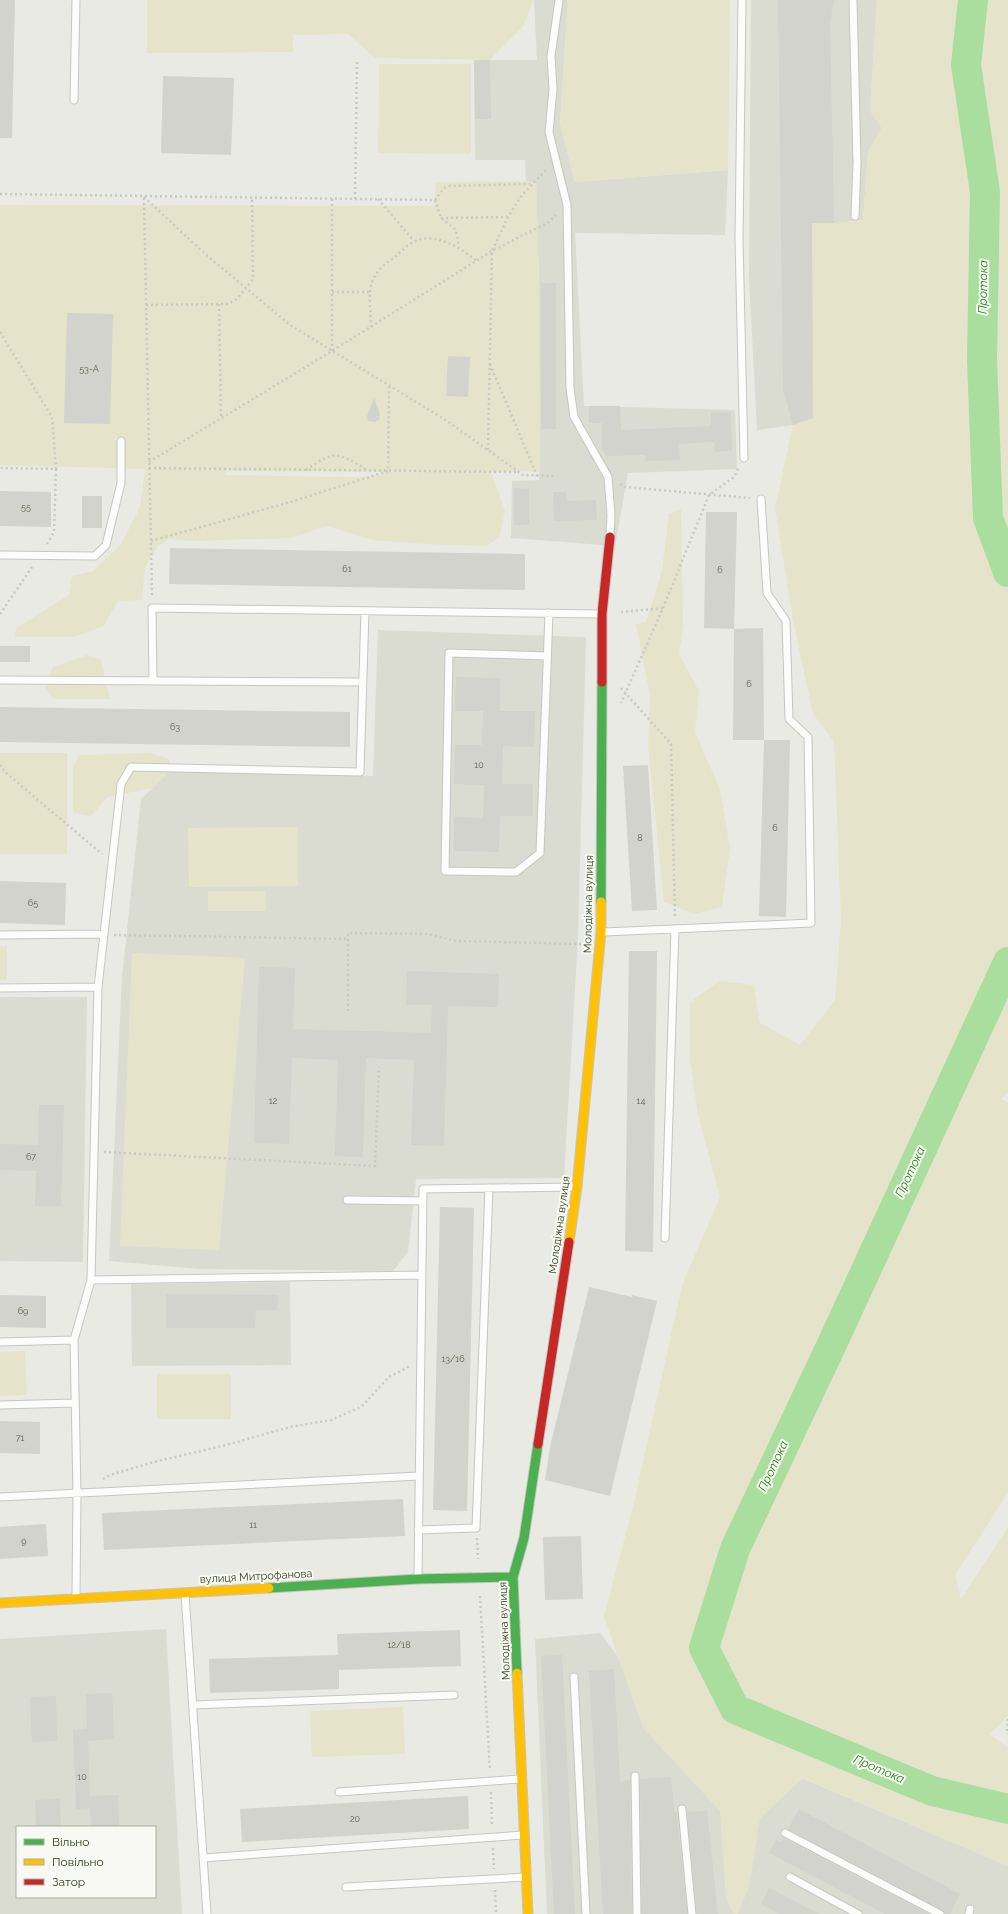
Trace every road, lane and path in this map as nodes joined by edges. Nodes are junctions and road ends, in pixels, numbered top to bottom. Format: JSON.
{"nodes":[{"id":1,"x":76,"y":0,"type":"edge"},
{"id":2,"x":559,"y":0,"type":"edge"},
{"id":3,"x":742,"y":0,"type":"edge"},
{"id":4,"x":853,"y":0,"type":"edge"},
{"id":5,"x":357,"y":62,"type":"dead end"},
{"id":6,"x":74,"y":100,"type":"dead end"},
{"id":7,"x":555,"y":162,"type":"junction"},
{"id":8,"x":531,"y":184,"type":"junction"},
{"id":9,"x":0,"y":194,"type":"edge"},
{"id":10,"x":144,"y":197,"type":"junction"},
{"id":11,"x":252,"y":198,"type":"junction"},
{"id":12,"x":332,"y":199,"type":"junction"},
{"id":13,"x":355,"y":199,"type":"junction"},
{"id":14,"x":378,"y":199,"type":"junction"},
{"id":15,"x":435,"y":200,"type":"junction"},
{"id":16,"x":567,"y":206,"type":"junction"},
{"id":17,"x":855,"y":216,"type":"dead end"},
{"id":18,"x":508,"y":217,"type":"junction"},
{"id":19,"x":441,"y":218,"type":"junction"},
{"id":20,"x":414,"y":241,"type":"junction"},
{"id":21,"x":459,"y":247,"type":"junction"},
{"id":22,"x":492,"y":251,"type":"junction"},
{"id":23,"x":477,"y":260,"type":"junction"},
{"id":24,"x":246,"y":288,"type":"junction"},
{"id":25,"x":332,"y":292,"type":"junction"},
{"id":26,"x":371,"y":292,"type":"junction"},
{"id":27,"x":219,"y":304,"type":"junction"},
{"id":28,"x":146,"y":305,"type":"junction"},
{"id":29,"x":372,"y":327,"type":"junction"},
{"id":30,"x":0,"y":332,"type":"edge"},
{"id":31,"x":332,"y":351,"type":"junction"},
{"id":32,"x":490,"y":362,"type":"junction"},
{"id":33,"x":390,"y":386,"type":"junction"},
{"id":34,"x":221,"y":419,"type":"junction"},
{"id":35,"x":122,"y":442,"type":"dead end"},
{"id":36,"x":488,"y":450,"type":"junction"},
{"id":37,"x":744,"y":458,"type":"joint"},
{"id":38,"x":149,"y":462,"type":"junction"},
{"id":39,"x":0,"y":468,"type":"edge"},
{"id":40,"x":149,"y":468,"type":"junction"},
{"id":41,"x":306,"y":470,"type":"junction"},
{"id":42,"x":367,"y":470,"type":"junction"},
{"id":43,"x":388,"y":471,"type":"junction"},
{"id":44,"x":519,"y":472,"type":"junction"},
{"id":45,"x":537,"y":476,"type":"junction"},
{"id":46,"x":555,"y":476,"type":"dead end"},
{"id":47,"x":608,"y":477,"type":"junction"},
{"id":48,"x":709,"y":495,"type":"junction"},
{"id":49,"x":761,"y":499,"type":"joint"},
{"id":50,"x":610,"y":537,"type":"joint"},
{"id":51,"x":151,"y":541,"type":"junction"},
{"id":52,"x":0,"y":555,"type":"edge"},
{"id":53,"x":152,"y":608,"type":"junction"},
{"id":54,"x":663,"y":608,"type":"junction"},
{"id":55,"x":365,"y":610,"type":"junction"},
{"id":56,"x":549,"y":613,"type":"junction"},
{"id":57,"x":602,"y":614,"type":"junction"},
{"id":58,"x":547,"y":656,"type":"junction"},
{"id":59,"x":602,"y":668,"type":"junction"},
{"id":60,"x":0,"y":680,"type":"edge"},
{"id":61,"x":153,"y":680,"type":"junction"},
{"id":62,"x":362,"y":682,"type":"junction"},
{"id":63,"x":626,"y":694,"type":"junction"},
{"id":64,"x":620,"y":708,"type":"dead end"},
{"id":65,"x":0,"y":765,"type":"edge"},
{"id":66,"x":112,"y":863,"type":"junction"},
{"id":67,"x":675,"y":929,"type":"junction"},
{"id":68,"x":601,"y":932,"type":"junction"},
{"id":69,"x":104,"y":934,"type":"junction"},
{"id":70,"x":0,"y":935,"type":"edge"},
{"id":71,"x":348,"y":939,"type":"junction"},
{"id":72,"x":600,"y":944,"type":"junction"},
{"id":73,"x":98,"y":987,"type":"junction"},
{"id":74,"x":0,"y":988,"type":"edge"},
{"id":75,"x":348,"y":1010,"type":"dead end"},
{"id":76,"x":379,"y":1067,"type":"dead end"},
{"id":77,"x":94,"y":1152,"type":"junction"},
{"id":78,"x":577,"y":1187,"type":"junction"},
{"id":79,"x":489,"y":1188,"type":"junction"},
{"id":80,"x":347,"y":1200,"type":"dead end"},
{"id":81,"x":423,"y":1201,"type":"junction"},
{"id":82,"x":665,"y":1238,"type":"dead end"},
{"id":83,"x":422,"y":1274,"type":"junction"},
{"id":84,"x":91,"y":1280,"type":"junction"},
{"id":85,"x":74,"y":1340,"type":"junction"},
{"id":86,"x":0,"y":1342,"type":"edge"},
{"id":87,"x":421,"y":1360,"type":"junction"},
{"id":88,"x":75,"y":1403,"type":"junction"},
{"id":89,"x":0,"y":1405,"type":"edge"},
{"id":90,"x":419,"y":1476,"type":"junction"},
{"id":91,"x":96,"y":1483,"type":"dead end"},
{"id":92,"x":77,"y":1494,"type":"junction"},
{"id":93,"x":0,"y":1497,"type":"edge"},
{"id":94,"x":476,"y":1528,"type":"junction"},
{"id":95,"x":418,"y":1530,"type":"junction"},
{"id":96,"x":513,"y":1577,"type":"junction"},
{"id":97,"x":479,"y":1578,"type":"junction"},
{"id":98,"x":418,"y":1579,"type":"junction"},
{"id":99,"x":185,"y":1592,"type":"junction"},
{"id":100,"x":76,"y":1598,"type":"junction"},
{"id":101,"x":0,"y":1603,"type":"edge"},
{"id":102,"x":574,"y":1677,"type":"dead end"},
{"id":103,"x":454,"y":1695,"type":"dead end"},
{"id":104,"x":194,"y":1705,"type":"junction"},
{"id":105,"x":1008,"y":1720,"type":"edge"},
{"id":106,"x":1008,"y":1734,"type":"edge"},
{"id":107,"x":635,"y":1776,"type":"dead end"},
{"id":108,"x":522,"y":1779,"type":"junction"},
{"id":109,"x":490,"y":1781,"type":"junction"},
{"id":110,"x":339,"y":1792,"type":"dead end"},
{"id":111,"x":682,"y":1809,"type":"dead end"},
{"id":112,"x":786,"y":1833,"type":"dead end"},
{"id":113,"x":525,"y":1835,"type":"junction"},
{"id":114,"x":493,"y":1837,"type":"junction"},
{"id":115,"x":203,"y":1858,"type":"junction"},
{"id":116,"x":527,"y":1877,"type":"junction"},
{"id":117,"x":790,"y":1877,"type":"dead end"},
{"id":118,"x":495,"y":1879,"type":"junction"},
{"id":119,"x":346,"y":1887,"type":"dead end"},
{"id":120,"x":207,"y":1914,"type":"edge"},
{"id":121,"x":496,"y":1914,"type":"edge"},
{"id":122,"x":528,"y":1914,"type":"edge"},
{"id":123,"x":586,"y":1914,"type":"edge"},
{"id":124,"x":637,"y":1914,"type":"edge"},
{"id":125,"x":692,"y":1914,"type":"edge"},
{"id":126,"x":858,"y":1914,"type":"edge"},
{"id":127,"x":940,"y":1914,"type":"edge"}],
"edges":[{"from":1,"to":6,"type":"lane"},
{"from":2,"to":7,"type":"lane"},
{"from":3,"to":37,"type":"lane"},
{"from":4,"to":17,"type":"lane"},
{"from":5,"to":13,"type":"path"},
{"from":7,"to":8,"type":"path"},
{"from":7,"to":16,"type":"lane"},
{"from":8,"to":15,"type":"path"},
{"from":8,"to":18,"type":"path"},
{"from":9,"to":10,"type":"path"},
{"from":10,"to":11,"type":"path"},
{"from":10,"to":24,"type":"path"},
{"from":10,"to":28,"type":"path"},
{"from":11,"to":12,"type":"path"},
{"from":11,"to":24,"type":"path"},
{"from":12,"to":13,"type":"path"},
{"from":12,"to":25,"type":"path"},
{"from":13,"to":14,"type":"path"},
{"from":14,"to":15,"type":"path"},
{"from":14,"to":20,"type":"path"},
{"from":15,"to":19,"type":"path"},
{"from":16,"to":22,"type":"path"},
{"from":16,"to":47,"type":"lane"},
{"from":18,"to":19,"type":"path"},
{"from":18,"to":22,"type":"path"},
{"from":19,"to":21,"type":"path"},
{"from":20,"to":21,"type":"path"},
{"from":20,"to":26,"type":"path"},
{"from":21,"to":23,"type":"path"},
{"from":22,"to":23,"type":"path"},
{"from":22,"to":32,"type":"path"},
{"from":23,"to":29,"type":"path"},
{"from":24,"to":27,"type":"path"},
{"from":24,"to":31,"type":"path"},
{"from":25,"to":26,"type":"path"},
{"from":25,"to":31,"type":"path"},
{"from":26,"to":29,"type":"path"},
{"from":27,"to":28,"type":"path"},
{"from":27,"to":34,"type":"path"},
{"from":28,"to":38,"type":"path"},
{"from":29,"to":31,"type":"path"},
{"from":30,"to":39,"type":"path"},
{"from":31,"to":33,"type":"path"},
{"from":31,"to":34,"type":"path"},
{"from":32,"to":36,"type":"path"},
{"from":32,"to":45,"type":"path"},
{"from":33,"to":36,"type":"path"},
{"from":33,"to":43,"type":"path"},
{"from":34,"to":38,"type":"path"},
{"from":35,"to":52,"type":"lane"},
{"from":36,"to":44,"type":"path"},
{"from":37,"to":48,"type":"path"},
{"from":38,"to":40,"type":"path"},
{"from":40,"to":41,"type":"path"},
{"from":40,"to":51,"type":"path"},
{"from":41,"to":42,"type":"path"},
{"from":41,"to":42,"type":"path"},
{"from":42,"to":43,"type":"path"},
{"from":43,"to":44,"type":"path"},
{"from":43,"to":51,"type":"path"},
{"from":44,"to":45,"type":"path"},
{"from":45,"to":46,"type":"path"},
{"from":47,"to":48,"type":"path"},
{"from":47,"to":50,"type":"lane"},
{"from":48,"to":49,"type":"path"},
{"from":48,"to":54,"type":"path"},
{"from":49,"to":67,"type":"lane"},
{"from":50,"to":57,"type":"street","name":"Молодіжна вулиця"},
{"from":51,"to":53,"type":"path"},
{"from":53,"to":55,"type":"lane"},
{"from":53,"to":61,"type":"lane"},
{"from":54,"to":57,"type":"path"},
{"from":54,"to":63,"type":"path"},
{"from":55,"to":56,"type":"lane"},
{"from":55,"to":62,"type":"lane"},
{"from":56,"to":57,"type":"lane"},
{"from":56,"to":58,"type":"lane"},
{"from":57,"to":59,"type":"street","name":"Молодіжна вулиця"},
{"from":58,"to":58,"type":"lane"},
{"from":59,"to":63,"type":"path"},
{"from":59,"to":68,"type":"street","name":"Молодіжна вулиця"},
{"from":60,"to":61,"type":"lane"},
{"from":61,"to":62,"type":"lane"},
{"from":62,"to":66,"type":"lane"},
{"from":63,"to":64,"type":"path"},
{"from":63,"to":67,"type":"path"},
{"from":65,"to":66,"type":"path"},
{"from":66,"to":69,"type":"lane"},
{"from":67,"to":68,"type":"lane"},
{"from":67,"to":82,"type":"lane"},
{"from":68,"to":72,"type":"street","name":"Молодіжна вулиця"},
{"from":69,"to":70,"type":"lane"},
{"from":69,"to":71,"type":"path"},
{"from":69,"to":73,"type":"lane"},
{"from":71,"to":72,"type":"path"},
{"from":71,"to":75,"type":"path"},
{"from":72,"to":78,"type":"street","name":"Молодіжна вулиця"},
{"from":73,"to":74,"type":"lane"},
{"from":73,"to":77,"type":"lane"},
{"from":76,"to":77,"type":"path"},
{"from":77,"to":84,"type":"lane"},
{"from":78,"to":79,"type":"lane"},
{"from":78,"to":96,"type":"street","name":"Молодіжна вулиця"},
{"from":79,"to":81,"type":"lane"},
{"from":79,"to":94,"type":"lane"},
{"from":80,"to":81,"type":"lane"},
{"from":81,"to":83,"type":"lane"},
{"from":83,"to":84,"type":"lane"},
{"from":83,"to":87,"type":"lane"},
{"from":84,"to":85,"type":"lane"},
{"from":85,"to":86,"type":"lane"},
{"from":85,"to":88,"type":"lane"},
{"from":87,"to":90,"type":"lane"},
{"from":87,"to":91,"type":"path"},
{"from":88,"to":89,"type":"lane"},
{"from":88,"to":92,"type":"lane"},
{"from":90,"to":92,"type":"lane"},
{"from":90,"to":95,"type":"lane"},
{"from":92,"to":93,"type":"lane"},
{"from":92,"to":100,"type":"lane"},
{"from":94,"to":95,"type":"lane"},
{"from":94,"to":97,"type":"path"},
{"from":95,"to":98,"type":"lane"},
{"from":96,"to":97,"type":"street","name":"вулиця Митрофанова"},
{"from":96,"to":108,"type":"street","name":"Молодіжна вулиця"},
{"from":97,"to":98,"type":"street","name":"вулиця Митрофанова"},
{"from":97,"to":109,"type":"path"},
{"from":98,"to":99,"type":"street","name":"вулиця Митрофанова"},
{"from":99,"to":100,"type":"street","name":"вулиця Митрофанова"},
{"from":99,"to":104,"type":"lane"},
{"from":100,"to":101,"type":"street","name":"вулиця Митрофанова"},
{"from":102,"to":123,"type":"lane"},
{"from":103,"to":104,"type":"lane"},
{"from":104,"to":115,"type":"lane"},
{"from":105,"to":106,"type":"path"},
{"from":107,"to":124,"type":"lane"},
{"from":108,"to":109,"type":"lane"},
{"from":108,"to":113,"type":"street","name":"Молодіжна вулиця"},
{"from":109,"to":110,"type":"lane"},
{"from":109,"to":114,"type":"path"},
{"from":111,"to":125,"type":"lane"},
{"from":112,"to":127,"type":"lane"},
{"from":113,"to":114,"type":"lane"},
{"from":113,"to":116,"type":"street","name":"Молодіжна вулиця"},
{"from":114,"to":115,"type":"lane"},
{"from":114,"to":118,"type":"path"},
{"from":115,"to":120,"type":"lane"},
{"from":116,"to":118,"type":"lane"},
{"from":116,"to":122,"type":"street","name":"Молодіжна вулиця"},
{"from":117,"to":126,"type":"lane"},
{"from":118,"to":119,"type":"lane"},
{"from":118,"to":121,"type":"path"}]}
